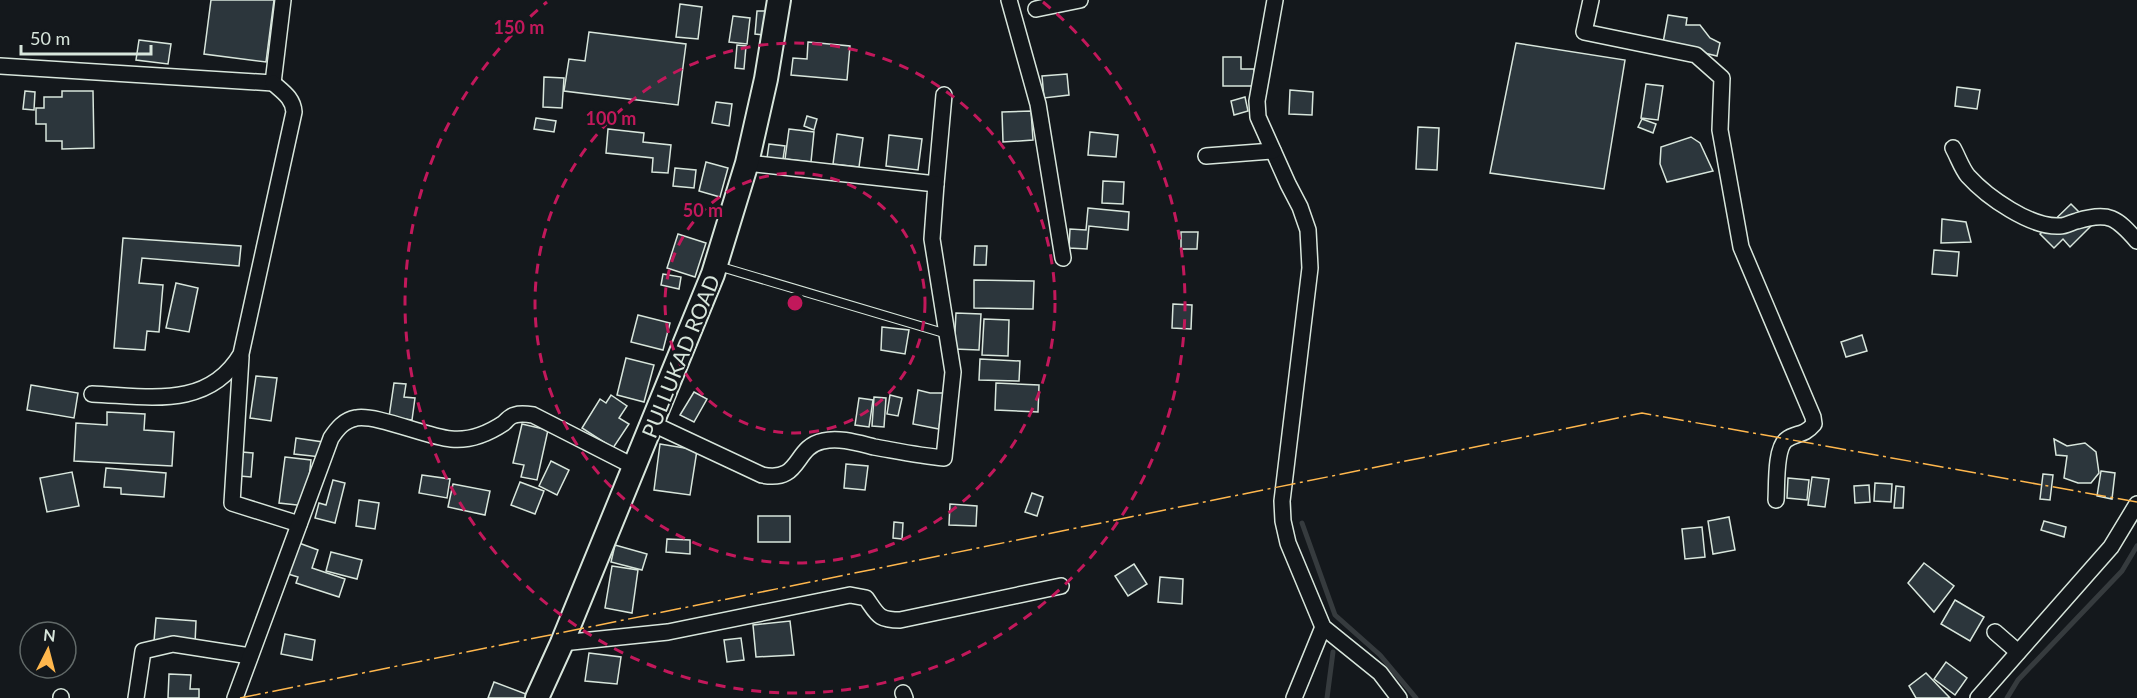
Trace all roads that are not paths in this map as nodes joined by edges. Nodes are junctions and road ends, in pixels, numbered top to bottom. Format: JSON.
{"nodes":[{"id":1,"x":283,"y":0,"type":"edge"},
{"id":2,"x":1009,"y":0,"type":"edge"},
{"id":3,"x":1080,"y":0,"type":"edge"},
{"id":4,"x":1275,"y":0,"type":"edge"},
{"id":5,"x":1591,"y":0,"type":"edge"},
{"id":6,"x":774,"y":1,"type":"edge"},
{"id":7,"x":1036,"y":9,"type":"dead end"},
{"id":8,"x":0,"y":66,"type":"edge"},
{"id":9,"x":273,"y":83,"type":"junction"},
{"id":10,"x":944,"y":95,"type":"dead end"},
{"id":11,"x":1953,"y":148,"type":"dead end"},
{"id":12,"x":1273,"y":150,"type":"junction"},
{"id":13,"x":1206,"y":156,"type":"dead end"},
{"id":14,"x":747,"y":163,"type":"junction"},
{"id":15,"x":936,"y":184,"type":"junction"},
{"id":16,"x":2137,"y":241,"type":"edge"},
{"id":17,"x":1063,"y":258,"type":"dead end"},
{"id":18,"x":716,"y":265,"type":"junction"},
{"id":19,"x":947,"y":334,"type":"junction"},
{"id":20,"x":241,"y":354,"type":"junction"},
{"id":21,"x":92,"y":394,"type":"dead end"},
{"id":22,"x":653,"y":424,"type":"junction"},
{"id":23,"x":635,"y":467,"type":"junction"},
{"id":24,"x":1776,"y":500,"type":"dead end"},
{"id":25,"x":2137,"y":504,"type":"edge"},
{"id":26,"x":299,"y":524,"type":"junction"},
{"id":27,"x":1061,"y":586,"type":"dead end"},
{"id":28,"x":1323,"y":627,"type":"junction"},
{"id":29,"x":1995,"y":632,"type":"dead end"},
{"id":30,"x":562,"y":643,"type":"junction"},
{"id":31,"x":2018,"y":652,"type":"junction"},
{"id":32,"x":250,"y":656,"type":"junction"},
{"id":33,"x":136,"y":698,"type":"edge"},
{"id":34,"x":235,"y":698,"type":"edge"},
{"id":35,"x":537,"y":698,"type":"edge"},
{"id":36,"x":1294,"y":698,"type":"edge"},
{"id":37,"x":1399,"y":698,"type":"edge"},
{"id":38,"x":1978,"y":698,"type":"edge"}],
"edges":[{"from":1,"to":9,"type":"street"},
{"from":2,"to":17,"type":"street"},
{"from":3,"to":7,"type":"street"},
{"from":4,"to":12,"type":"street"},
{"from":5,"to":24,"type":"street"},
{"from":6,"to":14,"type":"street","name":"PULLUKAD ROAD"},
{"from":8,"to":9,"type":"street"},
{"from":9,"to":20,"type":"street"},
{"from":10,"to":15,"type":"street"},
{"from":11,"to":16,"type":"street"},
{"from":12,"to":13,"type":"street"},
{"from":12,"to":28,"type":"street"},
{"from":14,"to":15,"type":"street"},
{"from":14,"to":18,"type":"street","name":"PULLUKAD ROAD"},
{"from":15,"to":19,"type":"street"},
{"from":18,"to":19,"type":"lane"},
{"from":18,"to":22,"type":"street","name":"PULLUKAD ROAD"},
{"from":19,"to":22,"type":"street"},
{"from":20,"to":21,"type":"street"},
{"from":20,"to":26,"type":"street"},
{"from":22,"to":23,"type":"street","name":"PULLUKAD ROAD"},
{"from":23,"to":26,"type":"street"},
{"from":23,"to":30,"type":"street","name":"PULLUKAD ROAD"},
{"from":25,"to":31,"type":"street"},
{"from":26,"to":32,"type":"street"},
{"from":27,"to":30,"type":"street"},
{"from":28,"to":36,"type":"street"},
{"from":28,"to":37,"type":"street"},
{"from":29,"to":31,"type":"street"},
{"from":30,"to":35,"type":"street","name":"PULLUKAD ROAD"},
{"from":31,"to":38,"type":"street"},
{"from":32,"to":33,"type":"street"},
{"from":32,"to":34,"type":"street"}]}
